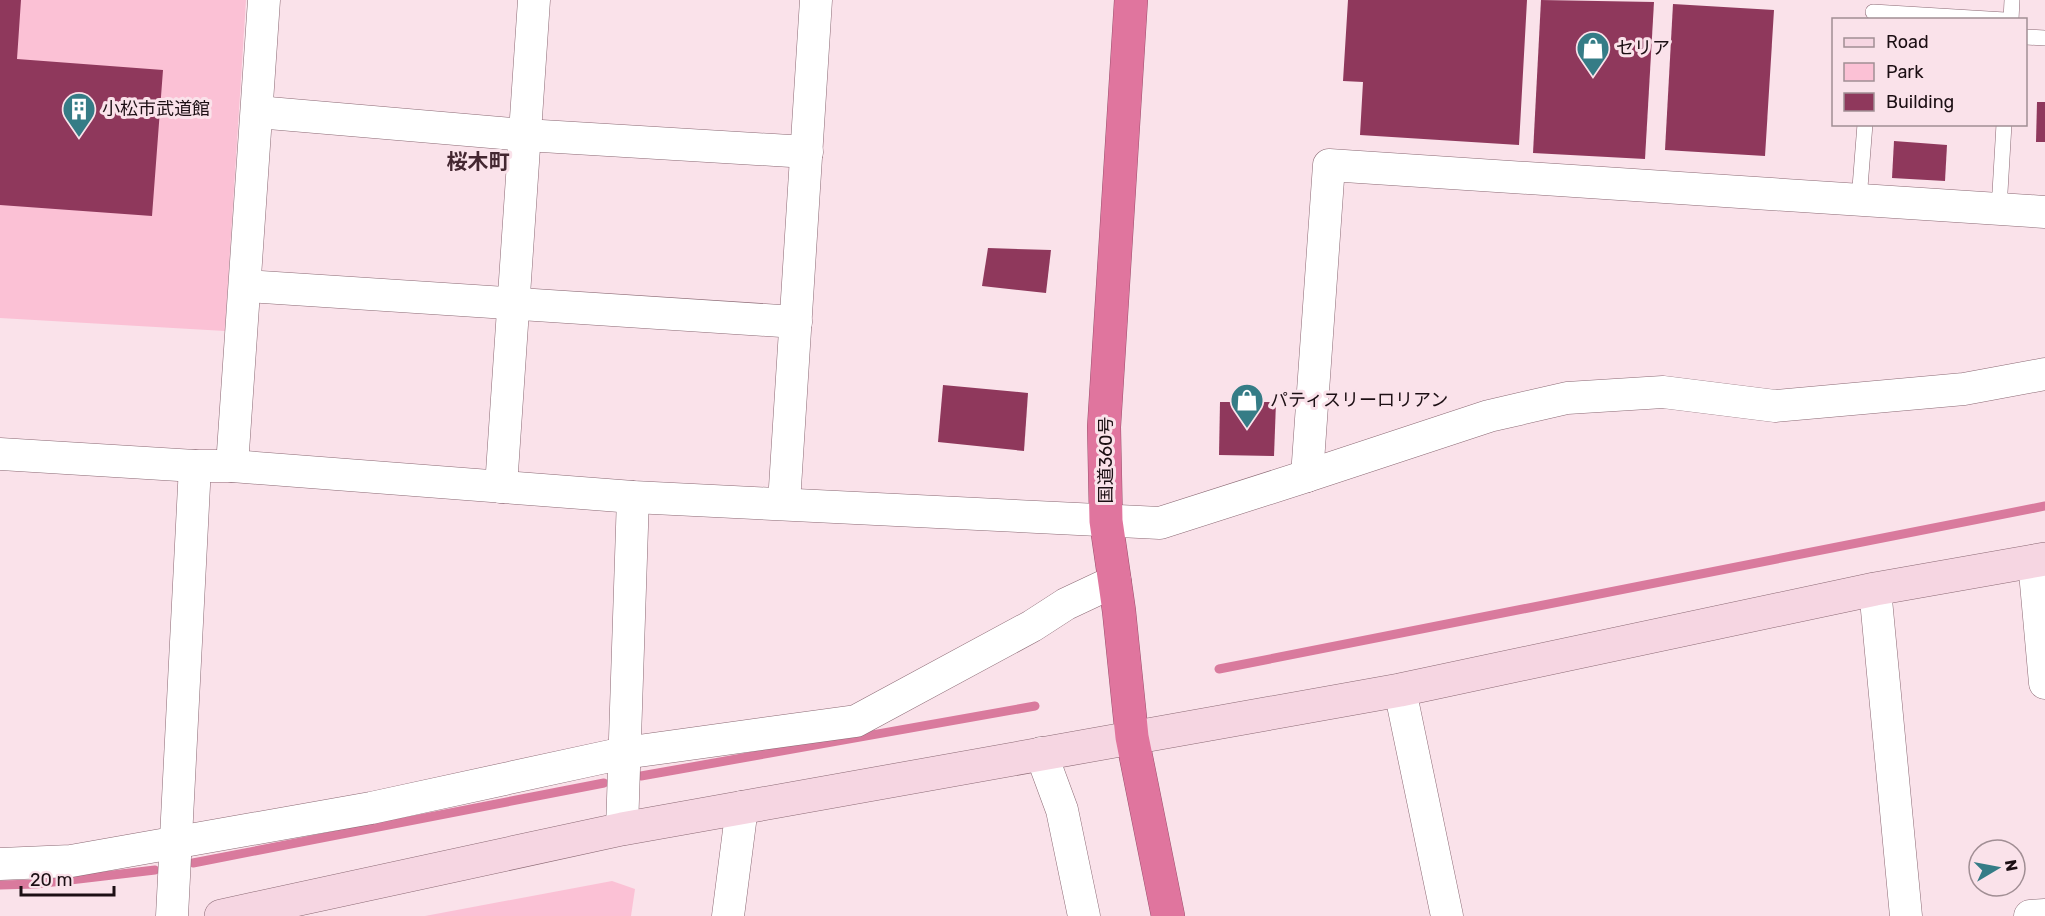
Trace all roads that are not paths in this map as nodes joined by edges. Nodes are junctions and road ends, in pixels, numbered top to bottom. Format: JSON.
{"nodes":[{"id":1,"x":264,"y":0,"type":"edge"},
{"id":2,"x":534,"y":0,"type":"edge"},
{"id":3,"x":816,"y":0,"type":"edge"},
{"id":4,"x":1131,"y":0,"type":"edge"},
{"id":5,"x":2012,"y":0,"type":"edge"},
{"id":6,"x":1874,"y":10,"type":"edge"},
{"id":7,"x":1979,"y":18,"type":"edge"},
{"id":8,"x":2011,"y":18,"type":"edge"},
{"id":9,"x":2027,"y":37,"type":"edge"},
{"id":10,"x":2045,"y":38,"type":"edge"},
{"id":11,"x":256,"y":112,"type":"junction"},
{"id":12,"x":1865,"y":126,"type":"edge"},
{"id":13,"x":2004,"y":126,"type":"edge"},
{"id":14,"x":525,"y":135,"type":"junction"},
{"id":15,"x":807,"y":152,"type":"junction"},
{"id":16,"x":1859,"y":200,"type":"junction"},
{"id":17,"x":1999,"y":209,"type":"junction"},
{"id":18,"x":2045,"y":212,"type":"edge"},
{"id":19,"x":245,"y":286,"type":"junction"},
{"id":20,"x":513,"y":303,"type":"junction"},
{"id":21,"x":796,"y":322,"type":"junction"},
{"id":22,"x":2045,"y":374,"type":"edge"},
{"id":23,"x":0,"y":454,"type":"edge"},
{"id":24,"x":195,"y":466,"type":"junction"},
{"id":25,"x":232,"y":466,"type":"junction"},
{"id":26,"x":1308,"y":476,"type":"junction"},
{"id":27,"x":501,"y":487,"type":"junction"},
{"id":28,"x":633,"y":497,"type":"junction"},
{"id":29,"x":784,"y":503,"type":"junction"},
{"id":30,"x":1106,"y":521,"type":"junction"},
{"id":31,"x":2039,"y":560,"type":"edge"},
{"id":32,"x":1115,"y":580,"type":"junction"},
{"id":33,"x":1875,"y":589,"type":"junction"},
{"id":34,"x":2045,"y":683,"type":"edge"},
{"id":35,"x":1400,"y":690,"type":"junction"},
{"id":36,"x":1132,"y":737,"type":"junction"},
{"id":37,"x":624,"y":753,"type":"junction"},
{"id":38,"x":1041,"y":753,"type":"junction"},
{"id":39,"x":742,"y":807,"type":"junction"},
{"id":40,"x":622,"y":829,"type":"junction"},
{"id":41,"x":176,"y":841,"type":"junction"},
{"id":42,"x":0,"y":864,"type":"edge"},
{"id":43,"x":2045,"y":915,"type":"edge"},
{"id":44,"x":172,"y":916,"type":"edge"},
{"id":45,"x":221,"y":916,"type":"edge"},
{"id":46,"x":728,"y":916,"type":"edge"},
{"id":47,"x":1084,"y":916,"type":"edge"},
{"id":48,"x":1168,"y":916,"type":"edge"},
{"id":49,"x":1447,"y":916,"type":"edge"},
{"id":50,"x":1906,"y":916,"type":"edge"},
{"id":51,"x":2030,"y":916,"type":"edge"}],
"edges":[{"from":1,"to":11,"type":"street"},
{"from":2,"to":14,"type":"street"},
{"from":3,"to":15,"type":"street"},
{"from":4,"to":30,"type":"highway","name":"国道360号"},
{"from":5,"to":8,"type":"lane"},
{"from":6,"to":7,"type":"lane"},
{"from":9,"to":10,"type":"lane"},
{"from":11,"to":14,"type":"street"},
{"from":11,"to":19,"type":"street"},
{"from":12,"to":16,"type":"lane"},
{"from":13,"to":17,"type":"lane"},
{"from":14,"to":15,"type":"street"},
{"from":14,"to":20,"type":"street"},
{"from":15,"to":21,"type":"street"},
{"from":16,"to":17,"type":"street"},
{"from":16,"to":26,"type":"street"},
{"from":17,"to":18,"type":"street"},
{"from":19,"to":20,"type":"street"},
{"from":19,"to":25,"type":"street"},
{"from":20,"to":21,"type":"street"},
{"from":20,"to":27,"type":"street"},
{"from":21,"to":29,"type":"street"},
{"from":22,"to":26,"type":"street"},
{"from":23,"to":24,"type":"street"},
{"from":24,"to":25,"type":"street"},
{"from":24,"to":41,"type":"street"},
{"from":25,"to":27,"type":"street"},
{"from":26,"to":30,"type":"street"},
{"from":27,"to":28,"type":"street"},
{"from":28,"to":29,"type":"street"},
{"from":28,"to":37,"type":"street"},
{"from":29,"to":30,"type":"street"},
{"from":30,"to":32,"type":"highway","name":"国道360号"},
{"from":31,"to":33,"type":"street"},
{"from":31,"to":34,"type":"street"},
{"from":32,"to":36,"type":"highway","name":"国道360号"},
{"from":32,"to":37,"type":"street"},
{"from":33,"to":35,"type":"street"},
{"from":33,"to":50,"type":"street"},
{"from":35,"to":36,"type":"street"},
{"from":35,"to":49,"type":"street"},
{"from":36,"to":38,"type":"street"},
{"from":36,"to":48,"type":"highway","name":"国道360号"},
{"from":37,"to":40,"type":"street"},
{"from":37,"to":41,"type":"street"},
{"from":38,"to":39,"type":"street"},
{"from":38,"to":47,"type":"street"},
{"from":39,"to":40,"type":"street"},
{"from":39,"to":46,"type":"street"},
{"from":40,"to":45,"type":"street"},
{"from":41,"to":42,"type":"street"},
{"from":41,"to":44,"type":"street"},
{"from":43,"to":51,"type":"street"}]}
